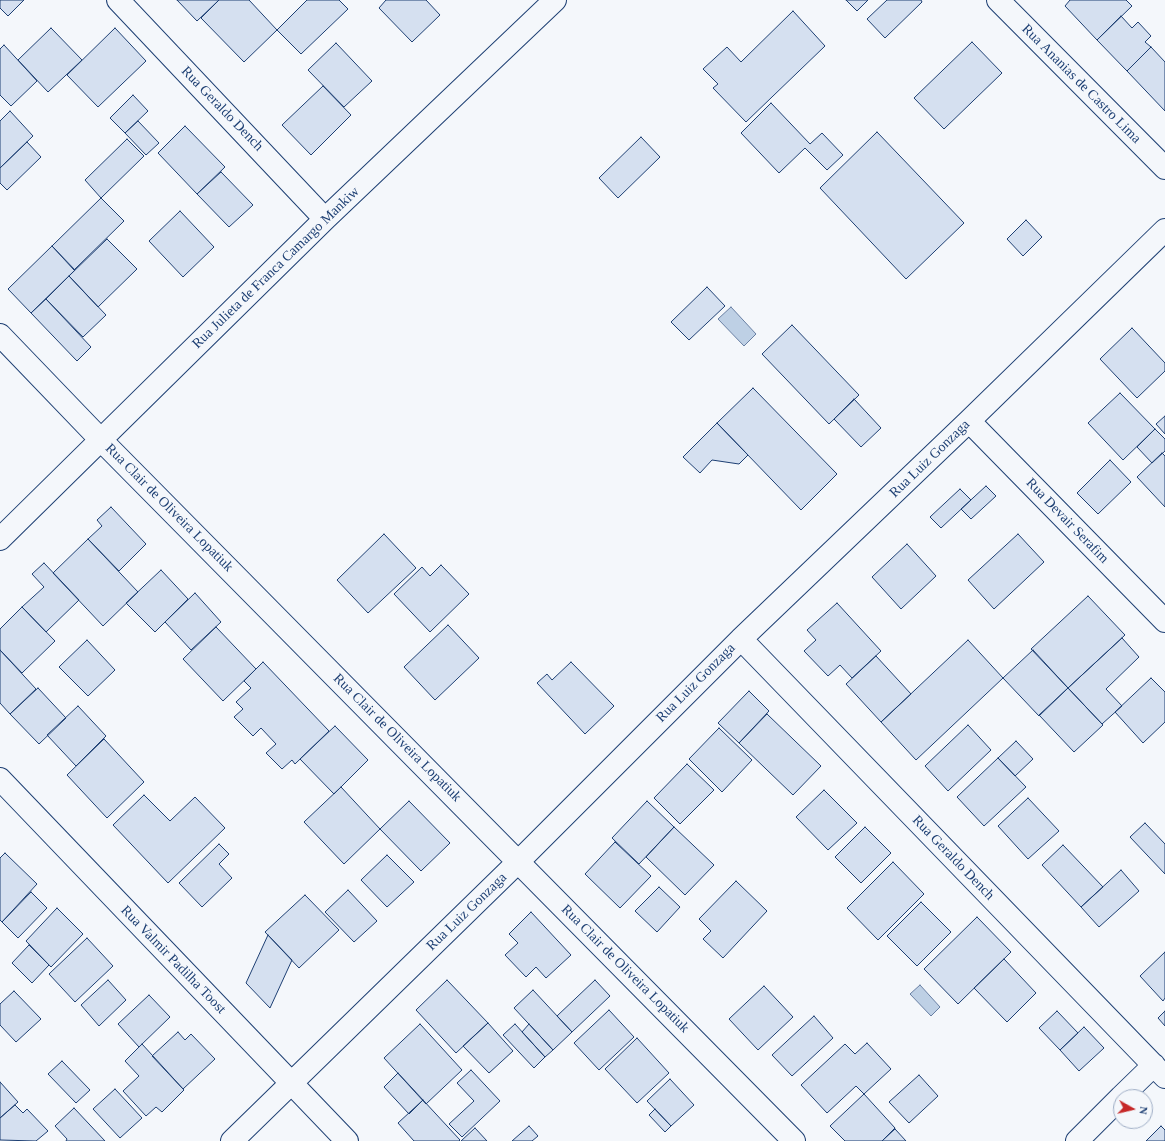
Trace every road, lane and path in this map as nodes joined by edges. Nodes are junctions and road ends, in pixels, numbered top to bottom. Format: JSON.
{"nodes":[{"id":1,"x":118,"y":0,"type":"edge"},
{"id":2,"x":555,"y":0,"type":"edge"},
{"id":3,"x":998,"y":0,"type":"edge"},
{"id":4,"x":1165,"y":168,"type":"edge"},
{"id":5,"x":326,"y":219,"type":"junction"},
{"id":6,"x":1165,"y":230,"type":"edge"},
{"id":7,"x":0,"y":335,"type":"edge"},
{"id":8,"x":969,"y":421,"type":"junction"},
{"id":9,"x":101,"y":440,"type":"junction"},
{"id":10,"x":0,"y":539,"type":"edge"},
{"id":11,"x":1165,"y":621,"type":"edge"},
{"id":12,"x":741,"y":639,"type":"junction"},
{"id":13,"x":0,"y":779,"type":"edge"},
{"id":14,"x":519,"y":861,"type":"junction"},
{"id":15,"x":1159,"y":1071,"type":"edge"},
{"id":16,"x":291,"y":1083,"type":"junction"},
{"id":17,"x":1133,"y":1089,"type":"edge"},
{"id":18,"x":1113,"y":1105,"type":"edge"},
{"id":19,"x":232,"y":1141,"type":"edge"},
{"id":20,"x":347,"y":1141,"type":"edge"},
{"id":21,"x":794,"y":1141,"type":"edge"},
{"id":22,"x":1077,"y":1141,"type":"edge"}],
"edges":[{"from":1,"to":5,"type":"street","name":"Rua Geraldo Dench"},
{"from":2,"to":5,"type":"street","name":"Rua Julieta de Franca Camargo Mankiw"},
{"from":3,"to":4,"type":"street","name":"Rua Ananias de Castro Lima"},
{"from":5,"to":9,"type":"street","name":"Rua Julieta de Franca Camargo Mankiw"},
{"from":6,"to":8,"type":"street","name":"Rua Luiz Gonzaga"},
{"from":7,"to":9,"type":"street","name":"Rua Clair de Oliveira Lopatiuk"},
{"from":8,"to":11,"type":"street","name":"Rua Devair Serafim"},
{"from":8,"to":12,"type":"street","name":"Rua Luiz Gonzaga"},
{"from":9,"to":10,"type":"street","name":"Rua Julieta de Franca Camargo Mankiw"},
{"from":9,"to":14,"type":"street","name":"Rua Clair de Oliveira Lopatiuk"},
{"from":12,"to":14,"type":"street","name":"Rua Luiz Gonzaga"},
{"from":12,"to":15,"type":"street","name":"Rua Geraldo Dench"},
{"from":13,"to":16,"type":"street","name":"Rua Valmir Padilha Toost"},
{"from":14,"to":16,"type":"street","name":"Rua Luiz Gonzaga"},
{"from":14,"to":21,"type":"street","name":"Rua Clair de Oliveira Lopatiuk"},
{"from":15,"to":17,"type":"street"},
{"from":16,"to":19,"type":"street","name":"Rua Luiz Gonzaga"},
{"from":16,"to":20,"type":"street","name":"Rua Valmir Padilha Toost"},
{"from":18,"to":22,"type":"street"}]}
